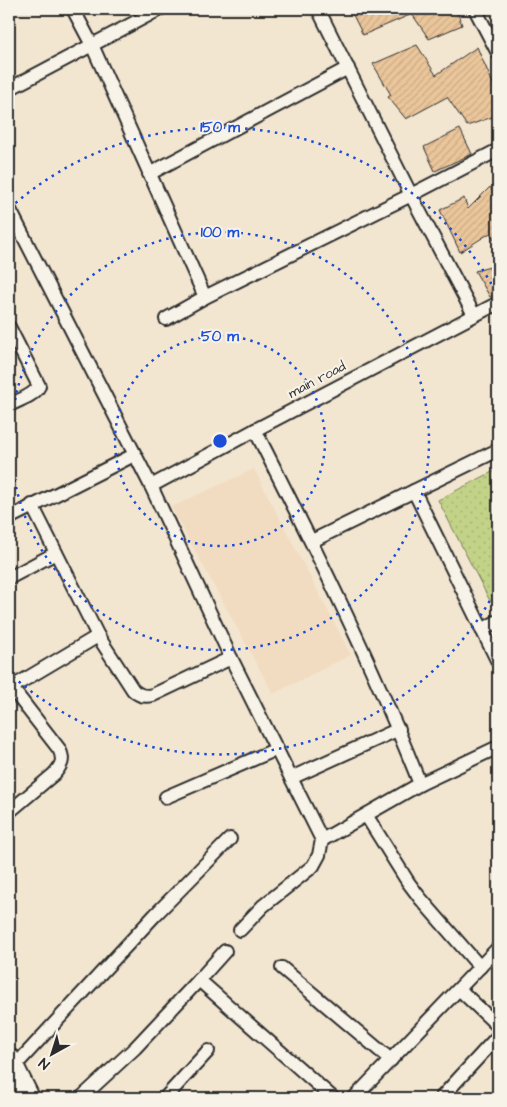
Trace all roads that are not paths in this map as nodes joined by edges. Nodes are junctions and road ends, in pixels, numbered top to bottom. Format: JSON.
{"nodes":[{"id":1,"x":74,"y":9,"type":"edge"},
{"id":2,"x":160,"y":9,"type":"edge"},
{"id":3,"x":318,"y":9,"type":"edge"},
{"id":4,"x":475,"y":9,"type":"edge"},
{"id":5,"x":92,"y":45,"type":"junction"},
{"id":6,"x":498,"y":53,"type":"edge"},
{"id":7,"x":348,"y":68,"type":"junction"},
{"id":8,"x":9,"y":89,"type":"edge"},
{"id":9,"x":498,"y":150,"type":"edge"},
{"id":10,"x":149,"y":174,"type":"junction"},
{"id":11,"x":412,"y":195,"type":"junction"},
{"id":12,"x":9,"y":208,"type":"edge"},
{"id":13,"x":205,"y":297,"type":"junction"},
{"id":14,"x":498,"y":303,"type":"edge"},
{"id":15,"x":474,"y":315,"type":"junction"},
{"id":16,"x":166,"y":319,"type":"dead end"},
{"id":17,"x":9,"y":327,"type":"edge"},
{"id":18,"x":9,"y":405,"type":"edge"},
{"id":19,"x":255,"y":430,"type":"junction"},
{"id":20,"x":498,"y":450,"type":"edge"},
{"id":21,"x":134,"y":455,"type":"junction"},
{"id":22,"x":151,"y":486,"type":"junction"},
{"id":23,"x":414,"y":491,"type":"junction"},
{"id":24,"x":32,"y":505,"type":"junction"},
{"id":25,"x":9,"y":518,"type":"edge"},
{"id":26,"x":312,"y":541,"type":"junction"},
{"id":27,"x":56,"y":552,"type":"junction"},
{"id":28,"x":9,"y":578,"type":"edge"},
{"id":29,"x":498,"y":621,"type":"edge"},
{"id":30,"x":482,"y":630,"type":"junction"},
{"id":31,"x":98,"y":636,"type":"junction"},
{"id":32,"x":231,"y":658,"type":"junction"},
{"id":33,"x":498,"y":662,"type":"edge"},
{"id":34,"x":10,"y":688,"type":"edge"},
{"id":35,"x":399,"y":729,"type":"junction"},
{"id":36,"x":498,"y":746,"type":"edge"},
{"id":37,"x":277,"y":749,"type":"junction"},
{"id":38,"x":291,"y":778,"type":"junction"},
{"id":39,"x":420,"y":784,"type":"junction"},
{"id":40,"x":166,"y":797,"type":"dead end"},
{"id":41,"x":9,"y":812,"type":"edge"},
{"id":42,"x":366,"y":815,"type":"junction"},
{"id":43,"x":230,"y":839,"type":"dead end"},
{"id":44,"x":322,"y":840,"type":"junction"},
{"id":45,"x":240,"y":930,"type":"dead end"},
{"id":46,"x":498,"y":948,"type":"edge"},
{"id":47,"x":225,"y":951,"type":"dead end"},
{"id":48,"x":480,"y":967,"type":"junction"},
{"id":49,"x":282,"y":968,"type":"dead end"},
{"id":50,"x":199,"y":980,"type":"junction"},
{"id":51,"x":459,"y":989,"type":"junction"},
{"id":52,"x":498,"y":1026,"type":"edge"},
{"id":53,"x":498,"y":1036,"type":"edge"},
{"id":54,"x":208,"y":1051,"type":"dead end"},
{"id":55,"x":391,"y":1060,"type":"junction"},
{"id":56,"x":11,"y":1064,"type":"edge"},
{"id":57,"x":9,"y":1093,"type":"edge"},
{"id":58,"x":168,"y":1097,"type":"edge"},
{"id":59,"x":12,"y":1098,"type":"edge"},
{"id":60,"x":28,"y":1098,"type":"edge"},
{"id":61,"x":81,"y":1098,"type":"edge"},
{"id":62,"x":333,"y":1098,"type":"edge"},
{"id":63,"x":354,"y":1098,"type":"edge"},
{"id":64,"x":441,"y":1098,"type":"edge"}],
"edges":[{"from":1,"to":5,"type":"street"},
{"from":2,"to":5,"type":"street"},
{"from":3,"to":7,"type":"street"},
{"from":4,"to":6,"type":"street"},
{"from":5,"to":8,"type":"street"},
{"from":5,"to":10,"type":"street"},
{"from":7,"to":10,"type":"street"},
{"from":7,"to":11,"type":"street"},
{"from":9,"to":11,"type":"street"},
{"from":10,"to":13,"type":"street"},
{"from":11,"to":13,"type":"street"},
{"from":11,"to":15,"type":"street"},
{"from":12,"to":21,"type":"street"},
{"from":13,"to":16,"type":"street"},
{"from":14,"to":15,"type":"street","name":"main road"},
{"from":15,"to":19,"type":"street","name":"main road"},
{"from":17,"to":18,"type":"street"},
{"from":19,"to":22,"type":"street","name":"main road"},
{"from":19,"to":26,"type":"street"},
{"from":20,"to":23,"type":"street"},
{"from":21,"to":22,"type":"street"},
{"from":21,"to":24,"type":"street"},
{"from":22,"to":32,"type":"street"},
{"from":23,"to":26,"type":"street"},
{"from":23,"to":30,"type":"street"},
{"from":24,"to":25,"type":"street"},
{"from":24,"to":27,"type":"street"},
{"from":26,"to":35,"type":"street"},
{"from":27,"to":28,"type":"street"},
{"from":27,"to":31,"type":"street"},
{"from":29,"to":30,"type":"street"},
{"from":30,"to":33,"type":"street"},
{"from":31,"to":32,"type":"street"},
{"from":31,"to":34,"type":"street"},
{"from":32,"to":37,"type":"street"},
{"from":34,"to":41,"type":"street"},
{"from":35,"to":38,"type":"street"},
{"from":35,"to":39,"type":"street"},
{"from":36,"to":39,"type":"street"},
{"from":37,"to":38,"type":"street"},
{"from":37,"to":40,"type":"street"},
{"from":38,"to":44,"type":"street"},
{"from":39,"to":42,"type":"street"},
{"from":42,"to":44,"type":"street"},
{"from":42,"to":48,"type":"street"},
{"from":43,"to":56,"type":"street"},
{"from":44,"to":45,"type":"street"},
{"from":46,"to":48,"type":"street"},
{"from":47,"to":50,"type":"street"},
{"from":48,"to":51,"type":"street"},
{"from":49,"to":55,"type":"street"},
{"from":50,"to":61,"type":"street"},
{"from":50,"to":62,"type":"street"},
{"from":51,"to":52,"type":"street"},
{"from":51,"to":55,"type":"street"},
{"from":53,"to":64,"type":"street"},
{"from":54,"to":58,"type":"street"},
{"from":55,"to":63,"type":"street"},
{"from":56,"to":60,"type":"highway"},
{"from":57,"to":59,"type":"highway"}]}
